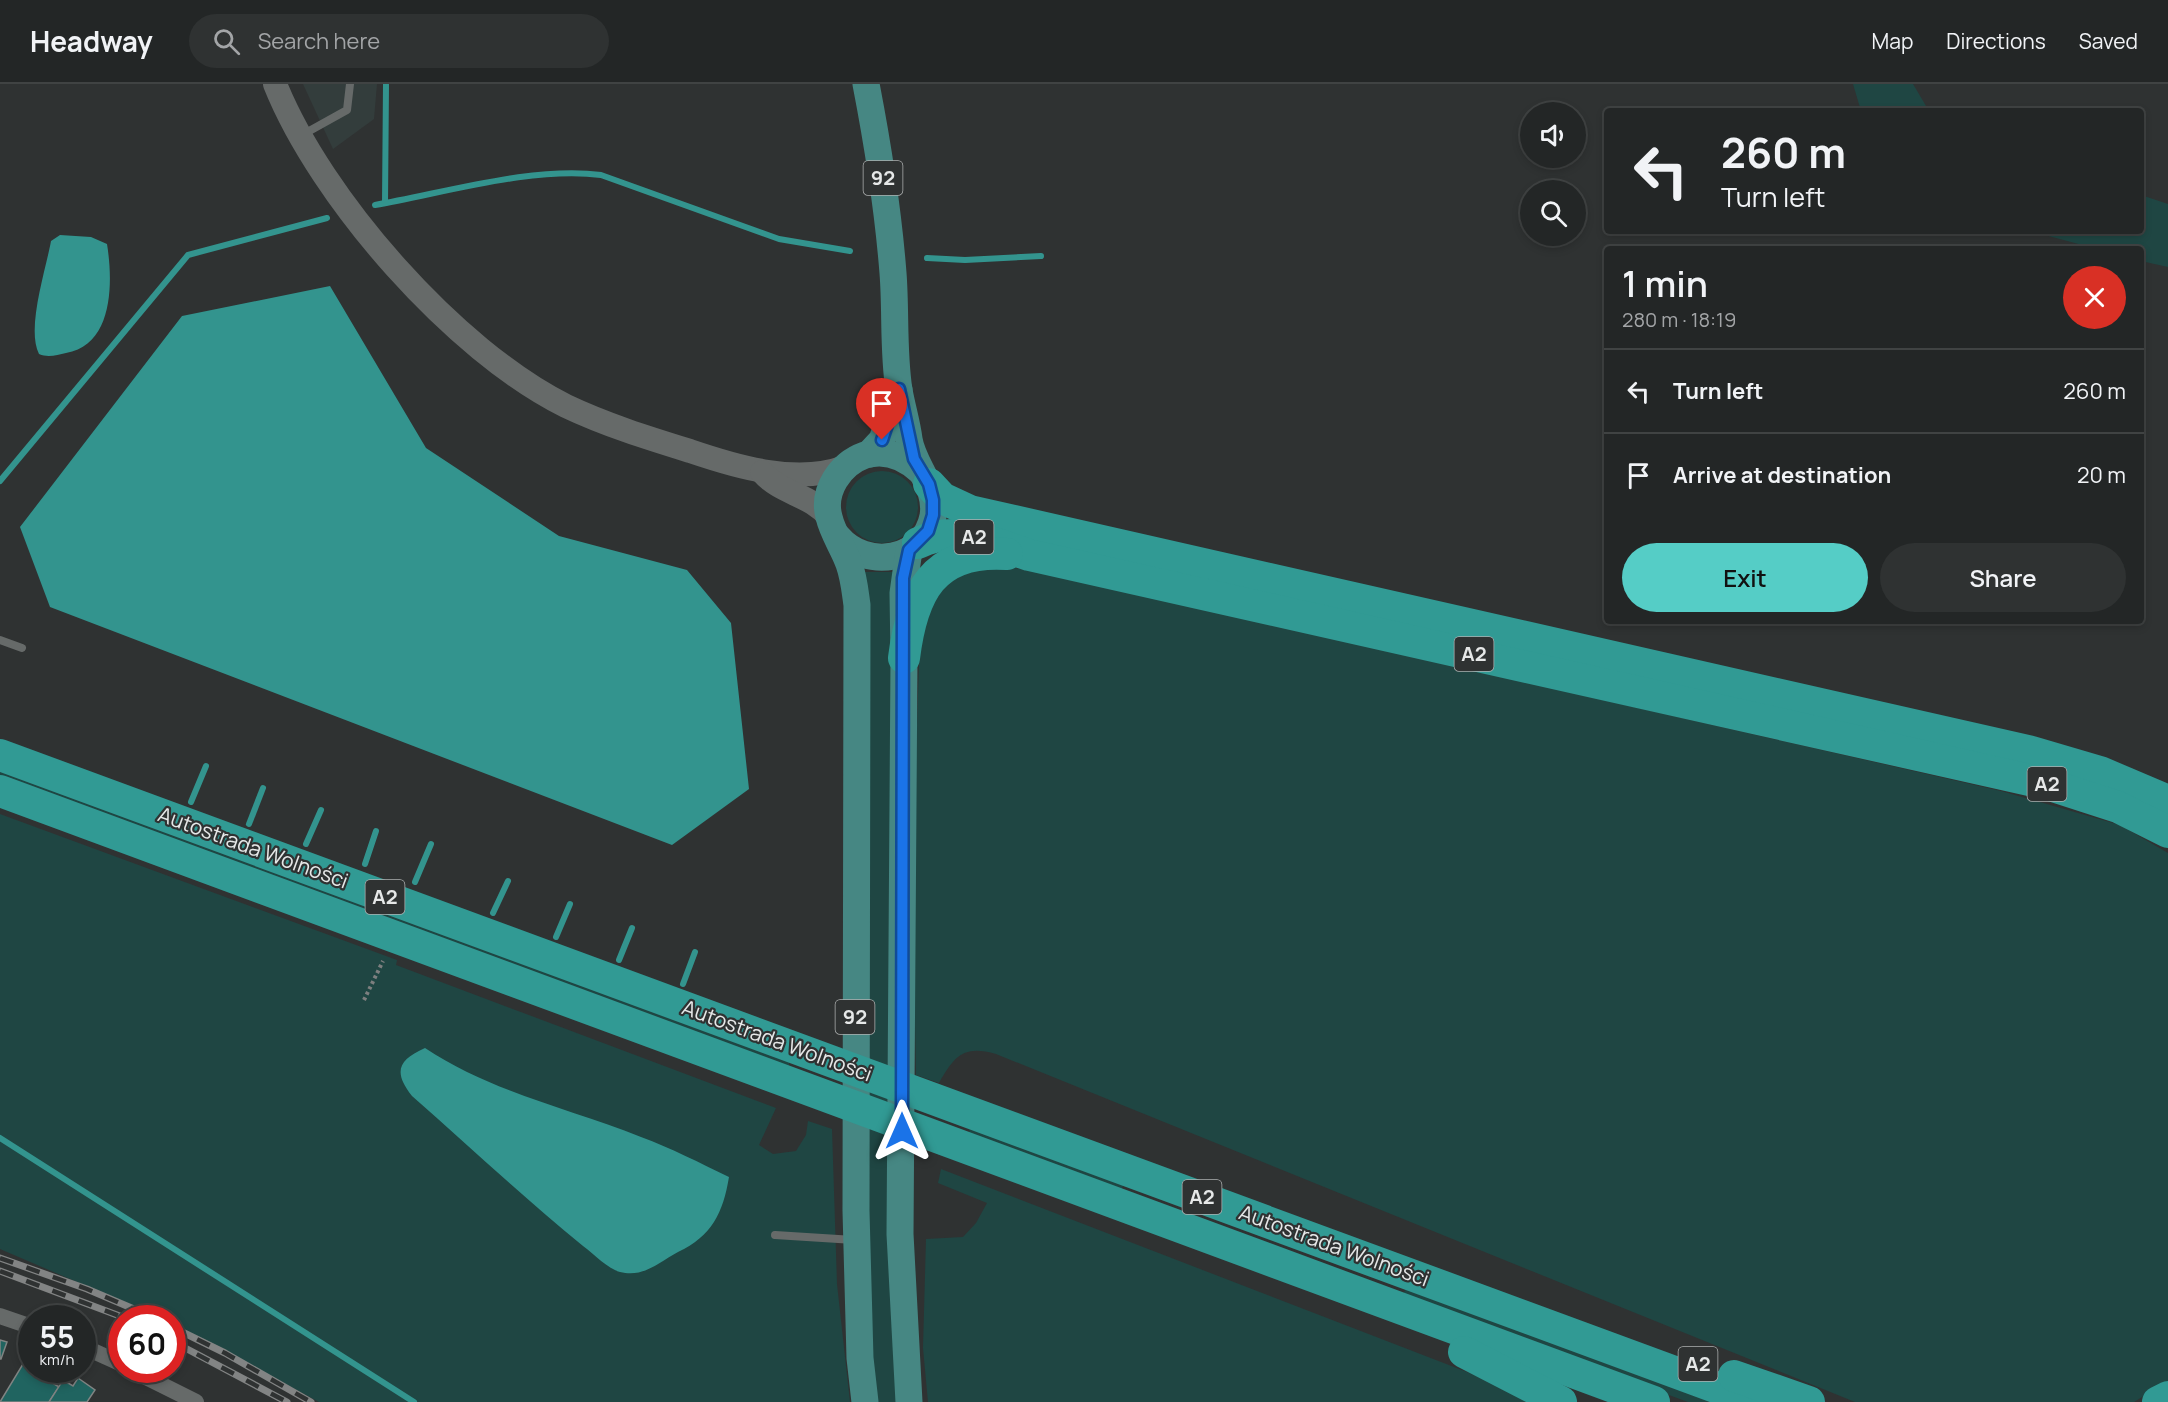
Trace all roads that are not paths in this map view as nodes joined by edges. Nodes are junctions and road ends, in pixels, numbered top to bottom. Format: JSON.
{"nodes":[{"id":1,"x":275,"y":84,"type":"edge"},
{"id":2,"x":350,"y":84,"type":"edge"},
{"id":3,"x":866,"y":84,"type":"edge"},
{"id":4,"x":301,"y":135,"type":"junction"},
{"id":5,"x":899,"y":389,"type":"junction"},
{"id":6,"x":869,"y":454,"type":"junction"},
{"id":7,"x":845,"y":467,"type":"junction"},
{"id":8,"x":762,"y":472,"type":"junction"},
{"id":9,"x":925,"y":478,"type":"junction"},
{"id":10,"x":832,"y":526,"type":"junction"},
{"id":11,"x":914,"y":547,"type":"junction"},
{"id":12,"x":1029,"y":555,"type":"junction"},
{"id":13,"x":0,"y":640,"type":"edge"},
{"id":14,"x":22,"y":648,"type":"dead end"},
{"id":15,"x":904,"y":658,"type":"junction"},
{"id":16,"x":0,"y":755,"type":"edge"},
{"id":17,"x":0,"y":791,"type":"edge"},
{"id":18,"x":2168,"y":801,"type":"edge"},
{"id":19,"x":2168,"y":832,"type":"edge"},
{"id":20,"x":775,"y":1235,"type":"dead end"},
{"id":21,"x":857,"y":1241,"type":"junction"},
{"id":22,"x":1302,"y":1273,"type":"junction"},
{"id":23,"x":0,"y":1316,"type":"edge"},
{"id":24,"x":18,"y":1322,"type":"edge"},
{"id":25,"x":1584,"y":1338,"type":"junction"},
{"id":26,"x":158,"y":1383,"type":"edge"},
{"id":27,"x":2168,"y":1397,"type":"edge"},
{"id":28,"x":196,"y":1402,"type":"edge"},
{"id":29,"x":865,"y":1402,"type":"edge"},
{"id":30,"x":909,"y":1402,"type":"edge"},
{"id":31,"x":1561,"y":1402,"type":"edge"},
{"id":32,"x":1654,"y":1402,"type":"edge"},
{"id":33,"x":1756,"y":1402,"type":"edge"},
{"id":34,"x":1809,"y":1402,"type":"edge"},
{"id":35,"x":2158,"y":1402,"type":"edge"}],
"edges":[{"from":1,"to":4,"type":"street"},
{"from":2,"to":4,"type":"lane"},
{"from":3,"to":5,"type":"main road","number":"92"},
{"from":4,"to":8,"type":"street"},
{"from":5,"to":6,"type":"main road","number":"92"},
{"from":5,"to":9,"type":"main road","number":"92"},
{"from":6,"to":7,"type":"main road","number":"92"},
{"from":6,"to":9,"type":"main road"},
{"from":7,"to":8,"type":"street"},
{"from":7,"to":10,"type":"main road","number":"92"},
{"from":8,"to":10,"type":"street"},
{"from":9,"to":11,"type":"main road","number":"92"},
{"from":9,"to":18,"type":"highway","number":"A2"},
{"from":10,"to":11,"type":"main road"},
{"from":10,"to":21,"type":"main road","number":"92"},
{"from":11,"to":12,"type":"highway","number":"A2"},
{"from":11,"to":15,"type":"main road","number":"92"},
{"from":12,"to":15,"type":"highway","number":"A2"},
{"from":12,"to":19,"type":"highway","number":"A2"},
{"from":13,"to":14,"type":"lane"},
{"from":15,"to":30,"type":"main road","number":"92"},
{"from":16,"to":25,"type":"highway","name":"Autostrada Wolności","number":"A2"},
{"from":17,"to":22,"type":"highway","name":"Autostrada Wolności","number":"A2"},
{"from":20,"to":21,"type":"lane"},
{"from":21,"to":29,"type":"main road","number":"92"},
{"from":22,"to":31,"type":"highway","number":"A2"},
{"from":22,"to":32,"type":"highway","name":"Autostrada Wolności","number":"A2"},
{"from":23,"to":24,"type":"street"},
{"from":25,"to":33,"type":"highway","name":"Autostrada Wolności","number":"A2"},
{"from":25,"to":34,"type":"highway","number":"A2"},
{"from":26,"to":28,"type":"street"},
{"from":27,"to":35,"type":"highway"}]}
